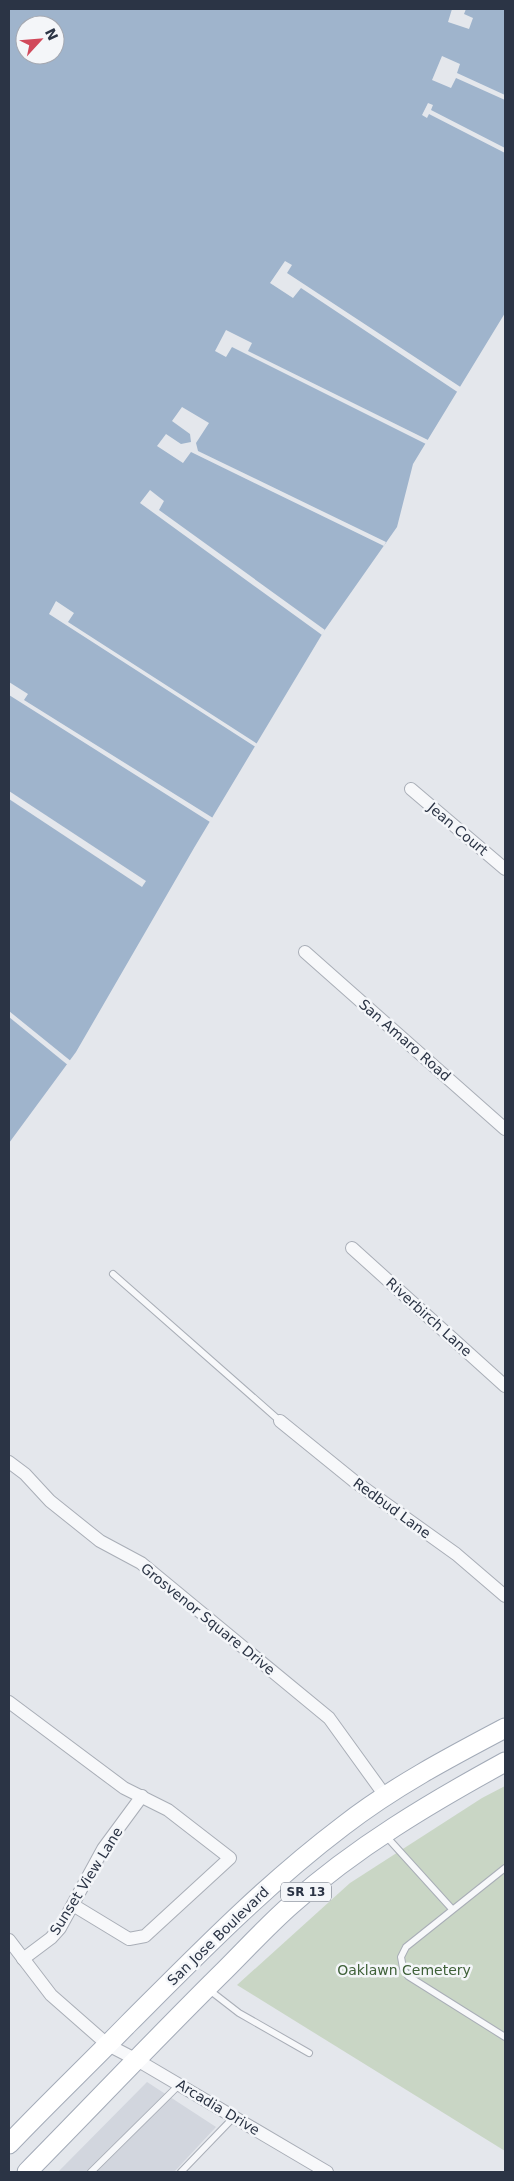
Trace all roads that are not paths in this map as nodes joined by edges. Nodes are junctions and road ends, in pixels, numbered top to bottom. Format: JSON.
{"nodes":[{"id":1,"x":411,"y":789,"type":"dead end"},
{"id":2,"x":505,"y":869,"type":"edge"},
{"id":3,"x":305,"y":952,"type":"dead end"},
{"id":4,"x":505,"y":1129,"type":"edge"},
{"id":5,"x":352,"y":1248,"type":"dead end"},
{"id":6,"x":113,"y":1274,"type":"dead end"},
{"id":7,"x":505,"y":1386,"type":"edge"},
{"id":8,"x":280,"y":1421,"type":"joint"},
{"id":9,"x":9,"y":1462,"type":"edge"},
{"id":10,"x":505,"y":1596,"type":"edge"},
{"id":11,"x":9,"y":1702,"type":"edge"},
{"id":12,"x":505,"y":1728,"type":"edge"},
{"id":13,"x":505,"y":1762,"type":"edge"},
{"id":14,"x":142,"y":1796,"type":"junction"},
{"id":15,"x":386,"y":1797,"type":"junction"},
{"id":16,"x":384,"y":1834,"type":"junction"},
{"id":17,"x":505,"y":1868,"type":"edge"},
{"id":18,"x":73,"y":1905,"type":"junction"},
{"id":19,"x":452,"y":1909,"type":"junction"},
{"id":20,"x":9,"y":1940,"type":"edge"},
{"id":21,"x":23,"y":1959,"type":"junction"},
{"id":22,"x":207,"y":1988,"type":"junction"},
{"id":23,"x":505,"y":2037,"type":"edge"},
{"id":24,"x":108,"y":2045,"type":"junction"},
{"id":25,"x":309,"y":2053,"type":"dead end"},
{"id":26,"x":137,"y":2060,"type":"junction"},
{"id":27,"x":180,"y":2084,"type":"junction"},
{"id":28,"x":234,"y":2117,"type":"junction"},
{"id":29,"x":11,"y":2138,"type":"edge"},
{"id":30,"x":27,"y":2172,"type":"edge"},
{"id":31,"x":91,"y":2172,"type":"edge"},
{"id":32,"x":181,"y":2172,"type":"edge"},
{"id":33,"x":327,"y":2172,"type":"edge"}],
"edges":[{"from":1,"to":2,"type":"street","name":"Jean Court"},
{"from":3,"to":4,"type":"street","name":"San Amaro Road"},
{"from":5,"to":7,"type":"street","name":"Riverbirch Lane"},
{"from":6,"to":8,"type":"lane"},
{"from":8,"to":10,"type":"street","name":"Redbud Lane"},
{"from":9,"to":15,"type":"street","name":"Grosvenor Square Drive"},
{"from":11,"to":14,"type":"street"},
{"from":12,"to":15,"type":"main road","name":"San Jose Boulevard","number":"SR 13"},
{"from":13,"to":16,"type":"main road","name":"San Jose Boulevard","number":"SR 13"},
{"from":14,"to":18,"type":"street","name":"Sunset View Lane"},
{"from":14,"to":18,"type":"street"},
{"from":15,"to":24,"type":"main road","name":"San Jose Boulevard","number":"SR 13"},
{"from":16,"to":19,"type":"lane"},
{"from":16,"to":22,"type":"main road","name":"San Jose Boulevard","number":"SR 13"},
{"from":17,"to":19,"type":"lane"},
{"from":18,"to":21,"type":"street","name":"Sunset View Lane"},
{"from":19,"to":23,"type":"lane"},
{"from":20,"to":21,"type":"street","name":"Arcadia Drive"},
{"from":21,"to":24,"type":"street","name":"Arcadia Drive"},
{"from":22,"to":25,"type":"lane"},
{"from":22,"to":26,"type":"main road","name":"San Jose Boulevard","number":"SR 13"},
{"from":24,"to":26,"type":"street","name":"Arcadia Drive"},
{"from":24,"to":29,"type":"main road","name":"San Jose Boulevard","number":"SR 13"},
{"from":26,"to":27,"type":"street","name":"Arcadia Drive"},
{"from":26,"to":30,"type":"main road","name":"San Jose Boulevard","number":"SR 13"},
{"from":27,"to":28,"type":"street","name":"Arcadia Drive"},
{"from":27,"to":31,"type":"lane"},
{"from":28,"to":32,"type":"lane"},
{"from":28,"to":33,"type":"street","name":"Arcadia Drive"}]}
